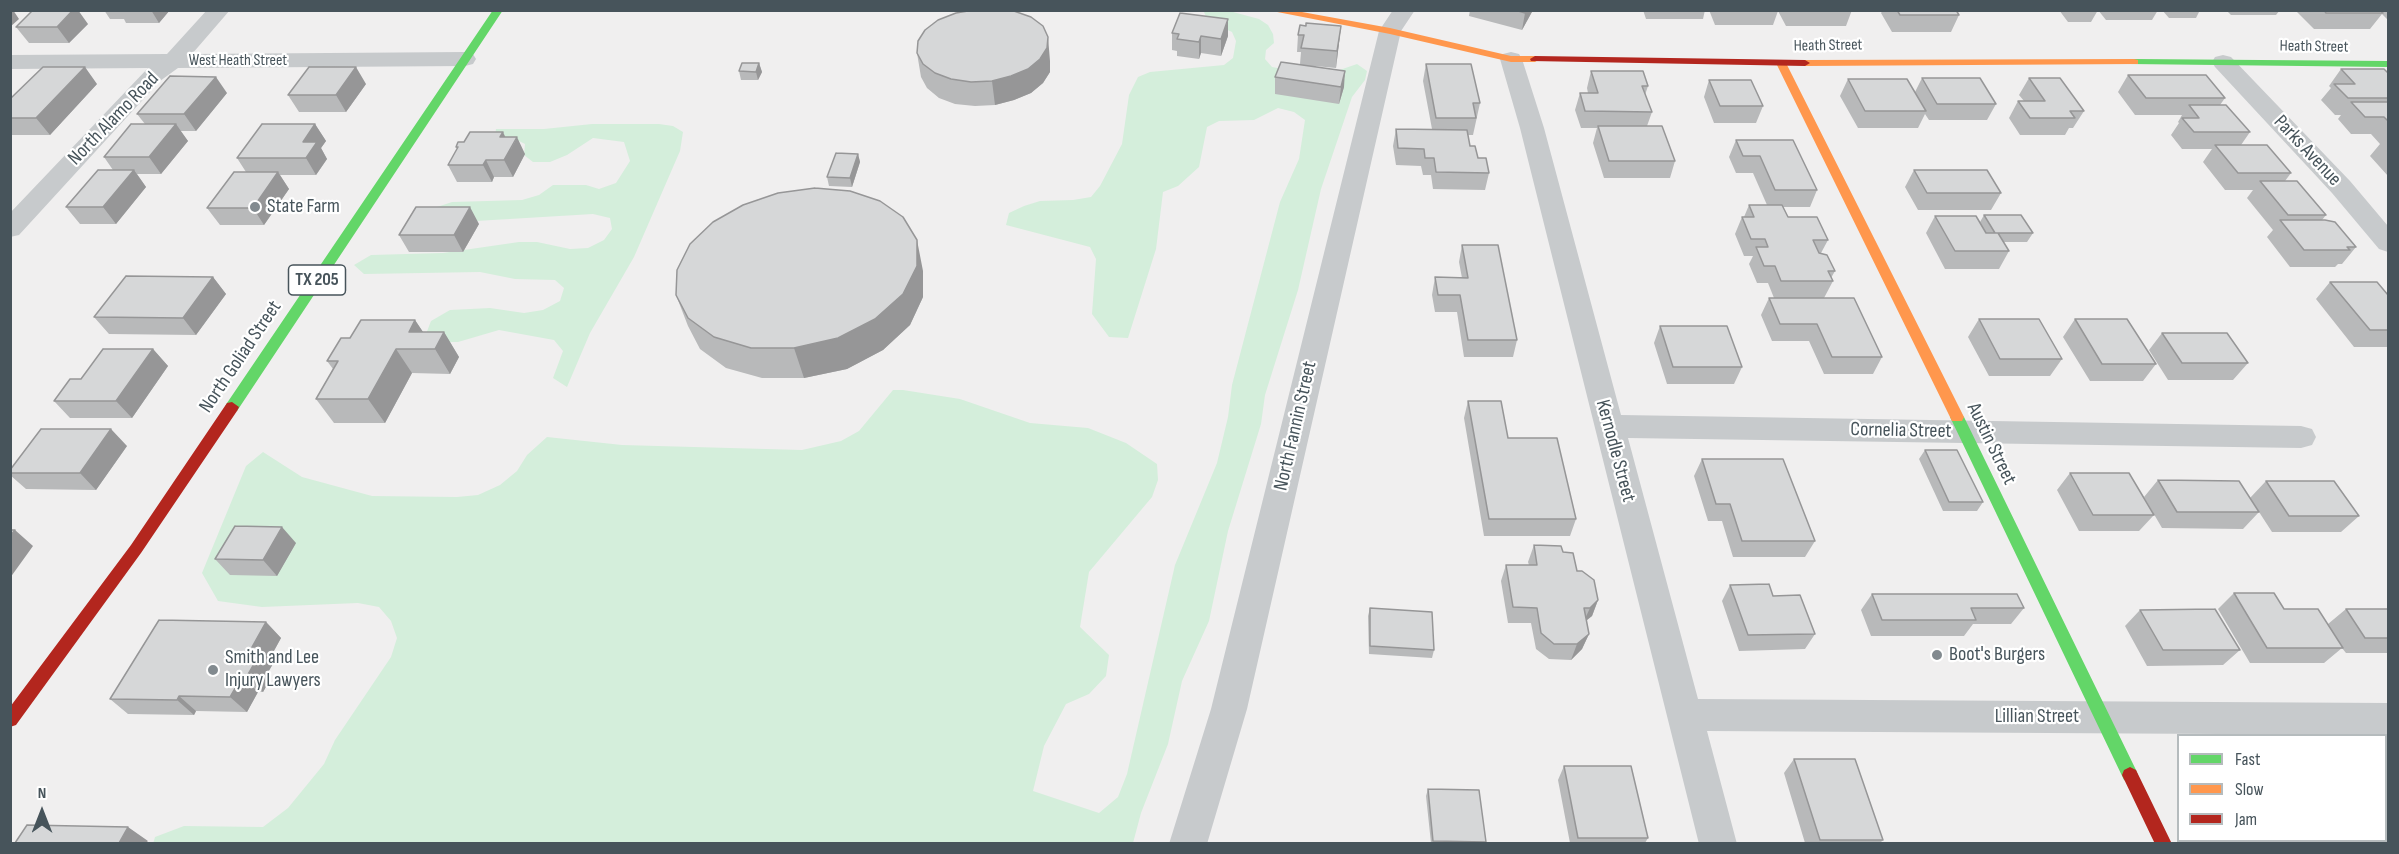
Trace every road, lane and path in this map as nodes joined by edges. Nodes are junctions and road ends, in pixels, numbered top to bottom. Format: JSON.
{"nodes":[{"id":1,"x":219,"y":10,"type":"edge"},
{"id":2,"x":498,"y":10,"type":"edge"},
{"id":3,"x":1272,"y":10,"type":"edge"},
{"id":4,"x":1397,"y":21,"type":"edge"},
{"id":5,"x":465,"y":59,"type":"junction"},
{"id":6,"x":1511,"y":59,"type":"junction"},
{"id":7,"x":173,"y":61,"type":"junction"},
{"id":8,"x":10,"y":62,"type":"edge"},
{"id":9,"x":2223,"y":62,"type":"junction"},
{"id":10,"x":1781,"y":63,"type":"junction"},
{"id":11,"x":2388,"y":64,"type":"edge"},
{"id":12,"x":10,"y":229,"type":"edge"},
{"id":13,"x":2388,"y":243,"type":"edge"},
{"id":14,"x":1608,"y":426,"type":"junction"},
{"id":15,"x":1964,"y":432,"type":"junction"},
{"id":16,"x":2301,"y":438,"type":"dead end"},
{"id":17,"x":1685,"y":715,"type":"junction"},
{"id":18,"x":2101,"y":717,"type":"junction"},
{"id":19,"x":2388,"y":719,"type":"edge"},
{"id":20,"x":10,"y":720,"type":"edge"},
{"id":21,"x":1188,"y":843,"type":"edge"},
{"id":22,"x":1718,"y":843,"type":"edge"},
{"id":23,"x":2164,"y":843,"type":"edge"}],
"edges":[{"from":1,"to":7,"type":"street","name":"North Alamo Road"},
{"from":2,"to":5,"type":"street","name":"North Goliad Street","number":"TX 205"},
{"from":3,"to":4,"type":"street","name":"Heath Street"},
{"from":4,"to":6,"type":"street","name":"Heath Street"},
{"from":4,"to":21,"type":"street","name":"North Fannin Street"},
{"from":5,"to":7,"type":"street","name":"West Heath Street"},
{"from":5,"to":20,"type":"street","name":"North Goliad Street","number":"TX 205"},
{"from":6,"to":10,"type":"street","name":"Heath Street"},
{"from":6,"to":14,"type":"street","name":"Kernodle Street"},
{"from":7,"to":8,"type":"street","name":"West Heath Street"},
{"from":7,"to":12,"type":"street","name":"North Alamo Road"},
{"from":9,"to":10,"type":"street","name":"Heath Street"},
{"from":9,"to":11,"type":"street","name":"Heath Street"},
{"from":9,"to":13,"type":"street","name":"Parks Avenue"},
{"from":10,"to":15,"type":"street","name":"Austin Street"},
{"from":14,"to":15,"type":"street","name":"Cornelia Street"},
{"from":14,"to":17,"type":"street","name":"Kernodle Street"},
{"from":15,"to":16,"type":"street","name":"Cornelia Street"},
{"from":15,"to":18,"type":"street","name":"Austin Street"},
{"from":17,"to":18,"type":"street","name":"Lillian Street"},
{"from":17,"to":22,"type":"street","name":"Kernodle Street"},
{"from":18,"to":19,"type":"street","name":"Lillian Street"},
{"from":18,"to":23,"type":"street","name":"Austin Street"}]}
